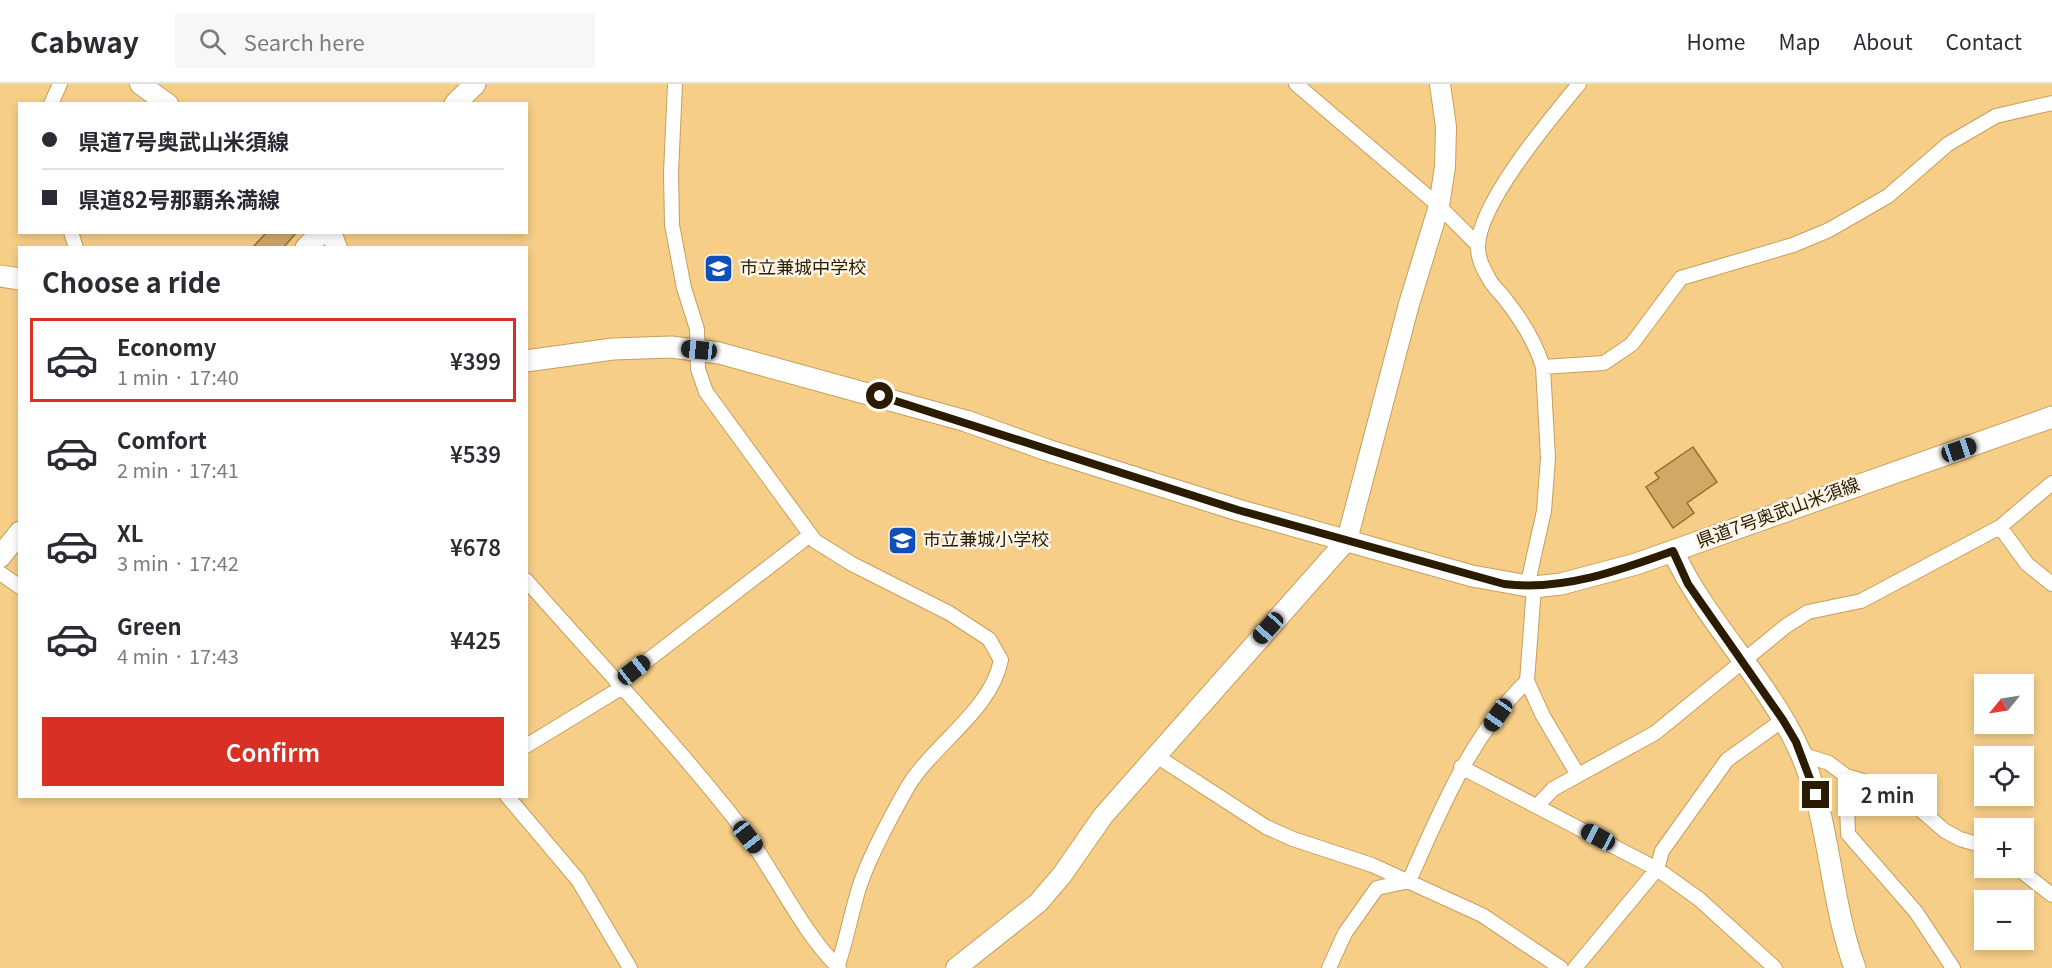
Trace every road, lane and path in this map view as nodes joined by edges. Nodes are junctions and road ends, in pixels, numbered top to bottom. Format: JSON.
{"nodes":[{"id":1,"x":60,"y":84,"type":"edge"},
{"id":2,"x":140,"y":84,"type":"edge"},
{"id":3,"x":475,"y":84,"type":"edge"},
{"id":4,"x":675,"y":84,"type":"edge"},
{"id":5,"x":1296,"y":84,"type":"edge"},
{"id":6,"x":1440,"y":84,"type":"edge"},
{"id":7,"x":1578,"y":84,"type":"edge"},
{"id":8,"x":52,"y":102,"type":"edge"},
{"id":9,"x":165,"y":102,"type":"edge"},
{"id":10,"x":457,"y":102,"type":"edge"},
{"id":11,"x":2052,"y":103,"type":"edge"},
{"id":12,"x":1439,"y":206,"type":"junction"},
{"id":13,"x":320,"y":234,"type":"edge"},
{"id":14,"x":1478,"y":245,"type":"junction"},
{"id":15,"x":308,"y":246,"type":"edge"},
{"id":16,"x":0,"y":276,"type":"edge"},
{"id":17,"x":18,"y":279,"type":"edge"},
{"id":18,"x":699,"y":350,"type":"junction"},
{"id":19,"x":528,"y":361,"type":"edge"},
{"id":20,"x":1543,"y":367,"type":"junction"},
{"id":21,"x":2052,"y":417,"type":"edge"},
{"id":22,"x":2052,"y":483,"type":"edge"},
{"id":23,"x":2000,"y":527,"type":"junction"},
{"id":24,"x":18,"y":534,"type":"edge"},
{"id":25,"x":810,"y":535,"type":"junction"},
{"id":26,"x":1347,"y":540,"type":"junction"},
{"id":27,"x":1673,"y":551,"type":"junction"},
{"id":28,"x":0,"y":557,"type":"edge"},
{"id":29,"x":0,"y":573,"type":"edge"},
{"id":30,"x":528,"y":582,"type":"edge"},
{"id":31,"x":2052,"y":584,"type":"edge"},
{"id":32,"x":18,"y":585,"type":"edge"},
{"id":33,"x":1530,"y":587,"type":"junction"},
{"id":34,"x":1743,"y":660,"type":"junction"},
{"id":35,"x":1527,"y":681,"type":"junction"},
{"id":36,"x":619,"y":686,"type":"junction"},
{"id":37,"x":1783,"y":720,"type":"junction"},
{"id":38,"x":528,"y":745,"type":"edge"},
{"id":39,"x":1801,"y":754,"type":"junction"},
{"id":40,"x":1155,"y":755,"type":"junction"},
{"id":41,"x":1461,"y":767,"type":"junction"},
{"id":42,"x":1578,"y":775,"type":"junction"},
{"id":43,"x":1845,"y":776,"type":"junction"},
{"id":44,"x":509,"y":798,"type":"edge"},
{"id":45,"x":1538,"y":805,"type":"junction"},
{"id":46,"x":1848,"y":834,"type":"junction"},
{"id":47,"x":1826,"y":837,"type":"junction"},
{"id":48,"x":1974,"y":843,"type":"edge"},
{"id":49,"x":1657,"y":869,"type":"junction"},
{"id":50,"x":2030,"y":878,"type":"edge"},
{"id":51,"x":1409,"y":880,"type":"junction"},
{"id":52,"x":2052,"y":895,"type":"edge"},
{"id":53,"x":838,"y":967,"type":"edge"},
{"id":54,"x":958,"y":967,"type":"edge"},
{"id":55,"x":630,"y":968,"type":"edge"},
{"id":56,"x":1329,"y":968,"type":"edge"},
{"id":57,"x":1561,"y":968,"type":"edge"},
{"id":58,"x":1575,"y":968,"type":"edge"},
{"id":59,"x":1775,"y":968,"type":"edge"},
{"id":60,"x":1855,"y":968,"type":"edge"},
{"id":61,"x":1953,"y":968,"type":"edge"}],
"edges":[{"from":1,"to":8,"type":"street"},
{"from":2,"to":9,"type":"street"},
{"from":3,"to":10,"type":"main road"},
{"from":4,"to":18,"type":"street"},
{"from":5,"to":12,"type":"street"},
{"from":6,"to":12,"type":"street"},
{"from":7,"to":14,"type":"street"},
{"from":11,"to":20,"type":"street"},
{"from":12,"to":14,"type":"street"},
{"from":12,"to":26,"type":"street"},
{"from":13,"to":15,"type":"main road"},
{"from":14,"to":20,"type":"street"},
{"from":16,"to":17,"type":"main road"},
{"from":18,"to":19,"type":"main road","name":"県道7号奥武山米須線"},
{"from":18,"to":25,"type":"street"},
{"from":18,"to":26,"type":"main road","name":"県道7号奥武山米須線"},
{"from":20,"to":33,"type":"street"},
{"from":21,"to":27,"type":"main road","name":"県道7号奥武山米須線"},
{"from":22,"to":23,"type":"street"},
{"from":23,"to":31,"type":"street"},
{"from":23,"to":34,"type":"street"},
{"from":24,"to":28,"type":"main road"},
{"from":25,"to":36,"type":"street"},
{"from":25,"to":53,"type":"street"},
{"from":26,"to":33,"type":"main road","name":"県道7号奥武山米須線"},
{"from":26,"to":40,"type":"street"},
{"from":27,"to":33,"type":"main road","name":"県道7号奥武山米須線"},
{"from":27,"to":34,"type":"main road"},
{"from":29,"to":32,"type":"street"},
{"from":30,"to":36,"type":"street"},
{"from":33,"to":35,"type":"street"},
{"from":34,"to":37,"type":"main road"},
{"from":34,"to":42,"type":"street"},
{"from":35,"to":41,"type":"street"},
{"from":35,"to":42,"type":"street"},
{"from":36,"to":38,"type":"street"},
{"from":36,"to":53,"type":"street"},
{"from":37,"to":39,"type":"main road"},
{"from":37,"to":49,"type":"street"},
{"from":39,"to":43,"type":"street"},
{"from":39,"to":47,"type":"main road"},
{"from":40,"to":51,"type":"street"},
{"from":40,"to":54,"type":"street"},
{"from":41,"to":45,"type":"street"},
{"from":41,"to":51,"type":"street"},
{"from":42,"to":45,"type":"street"},
{"from":43,"to":46,"type":"street"},
{"from":43,"to":48,"type":"street"},
{"from":44,"to":55,"type":"street"},
{"from":45,"to":49,"type":"street"},
{"from":46,"to":47,"type":"street"},
{"from":46,"to":61,"type":"street"},
{"from":47,"to":60,"type":"main road"},
{"from":49,"to":58,"type":"street"},
{"from":49,"to":59,"type":"street"},
{"from":50,"to":52,"type":"street"},
{"from":51,"to":56,"type":"street"},
{"from":51,"to":57,"type":"street"}]}
